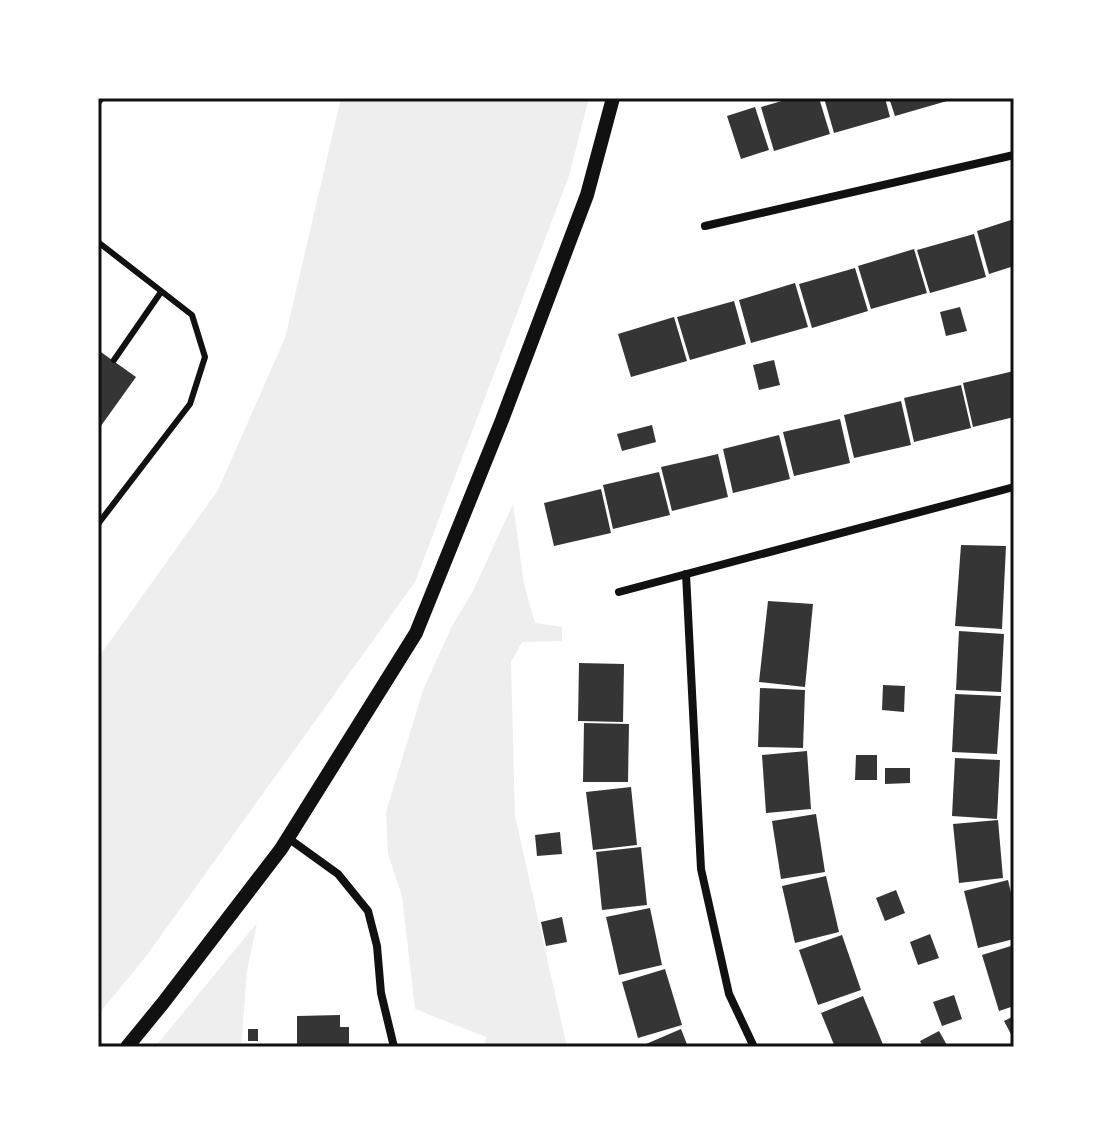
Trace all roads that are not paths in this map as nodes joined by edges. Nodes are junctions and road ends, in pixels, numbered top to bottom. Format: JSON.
{"nodes":[{"id":1,"x":613,"y":98,"type":"edge"},
{"id":2,"x":1014,"y":155,"type":"edge"},
{"id":3,"x":705,"y":226,"type":"dead end"},
{"id":4,"x":98,"y":242,"type":"edge"},
{"id":5,"x":161,"y":292,"type":"junction"},
{"id":6,"x":114,"y":360,"type":"dead end"},
{"id":7,"x":1014,"y":487,"type":"edge"},
{"id":8,"x":98,"y":524,"type":"edge"},
{"id":9,"x":686,"y":574,"type":"junction"},
{"id":10,"x":619,"y":592,"type":"dead end"},
{"id":11,"x":288,"y":838,"type":"junction"},
{"id":12,"x":127,"y":1047,"type":"edge"},
{"id":13,"x":394,"y":1047,"type":"edge"},
{"id":14,"x":754,"y":1047,"type":"edge"}],
"edges":[{"from":1,"to":11,"type":"street"},
{"from":2,"to":3,"type":"street"},
{"from":4,"to":5,"type":"lane"},
{"from":5,"to":6,"type":"lane"},
{"from":5,"to":8,"type":"lane"},
{"from":7,"to":9,"type":"street"},
{"from":9,"to":10,"type":"street"},
{"from":9,"to":14,"type":"street"},
{"from":11,"to":12,"type":"street"},
{"from":11,"to":13,"type":"street"}]}
